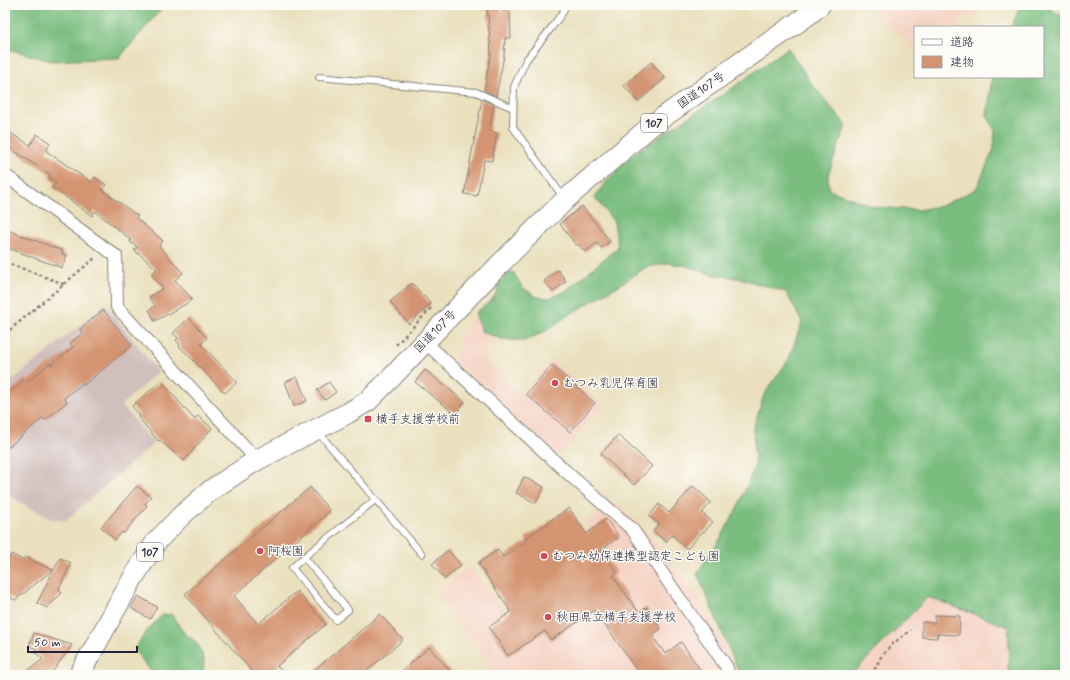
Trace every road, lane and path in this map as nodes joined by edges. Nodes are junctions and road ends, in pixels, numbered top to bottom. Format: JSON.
{"nodes":[{"id":1,"x":565,"y":5,"type":"edge"},
{"id":2,"x":820,"y":5,"type":"edge"},
{"id":3,"x":319,"y":77,"type":"dead end"},
{"id":4,"x":513,"y":108,"type":"junction"},
{"id":5,"x":5,"y":175,"type":"edge"},
{"id":6,"x":565,"y":200,"type":"junction"},
{"id":7,"x":106,"y":249,"type":"junction"},
{"id":8,"x":5,"y":262,"type":"edge"},
{"id":9,"x":64,"y":284,"type":"junction"},
{"id":10,"x":435,"y":306,"type":"dead end"},
{"id":11,"x":5,"y":334,"type":"edge"},
{"id":12,"x":424,"y":342,"type":"junction"},
{"id":13,"x":396,"y":345,"type":"dead end"},
{"id":14,"x":315,"y":429,"type":"junction"},
{"id":15,"x":257,"y":460,"type":"junction"},
{"id":16,"x":375,"y":500,"type":"junction"},
{"id":17,"x":422,"y":554,"type":"dead end"},
{"id":18,"x":304,"y":558,"type":"junction"},
{"id":19,"x":911,"y":630,"type":"dead end"},
{"id":20,"x":79,"y":675,"type":"edge"},
{"id":21,"x":729,"y":675,"type":"edge"},
{"id":22,"x":873,"y":675,"type":"edge"}],
"edges":[{"from":1,"to":4,"type":"lane"},
{"from":2,"to":6,"type":"highway","name":"国道107号","number":"107"},
{"from":3,"to":4,"type":"lane"},
{"from":4,"to":6,"type":"lane"},
{"from":5,"to":7,"type":"street"},
{"from":6,"to":12,"type":"highway","name":"国道107号","number":"107"},
{"from":7,"to":9,"type":"path"},
{"from":7,"to":15,"type":"street"},
{"from":8,"to":9,"type":"path"},
{"from":9,"to":11,"type":"path"},
{"from":10,"to":13,"type":"path"},
{"from":12,"to":14,"type":"highway","name":"国道107号","number":"107"},
{"from":12,"to":21,"type":"street"},
{"from":14,"to":15,"type":"highway","name":"国道107号","number":"107"},
{"from":14,"to":16,"type":"lane"},
{"from":15,"to":20,"type":"highway","name":"国道107号","number":"107"},
{"from":16,"to":17,"type":"lane"},
{"from":16,"to":18,"type":"lane"},
{"from":18,"to":18,"type":"lane"},
{"from":19,"to":22,"type":"path"}]}
